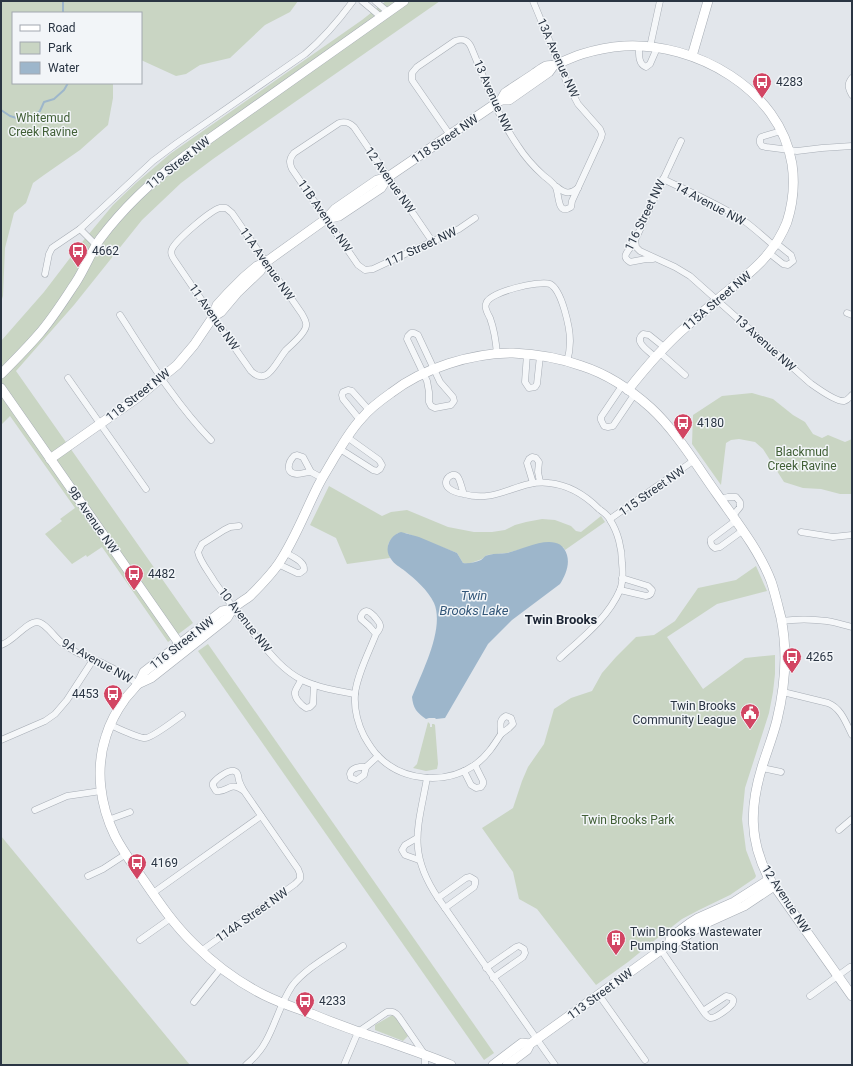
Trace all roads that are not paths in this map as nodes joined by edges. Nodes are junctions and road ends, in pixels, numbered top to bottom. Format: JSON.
{"nodes":[{"id":1,"x":353,"y":1,"type":"edge"},
{"id":2,"x":362,"y":1,"type":"edge"},
{"id":3,"x":375,"y":1,"type":"edge"},
{"id":4,"x":404,"y":1,"type":"edge"},
{"id":5,"x":533,"y":1,"type":"edge"},
{"id":6,"x":660,"y":1,"type":"edge"},
{"id":7,"x":708,"y":1,"type":"edge"},
{"id":8,"x":384,"y":14,"type":"junction"},
{"id":9,"x":639,"y":47,"type":"junction"},
{"id":10,"x":653,"y":47,"type":"junction"},
{"id":11,"x":692,"y":56,"type":"junction"},
{"id":12,"x":556,"y":64,"type":"junction"},
{"id":13,"x":852,"y":78,"type":"edge"},
{"id":14,"x":852,"y":95,"type":"edge"},
{"id":15,"x":498,"y":102,"type":"junction"},
{"id":16,"x":781,"y":131,"type":"junction"},
{"id":17,"x":450,"y":135,"type":"junction"},
{"id":18,"x":681,"y":141,"type":"dead end"},
{"id":19,"x":852,"y":146,"type":"edge"},
{"id":20,"x":789,"y":150,"type":"junction"},
{"id":21,"x":290,"y":159,"type":"joint"},
{"id":22,"x":388,"y":177,"type":"junction"},
{"id":23,"x":663,"y":179,"type":"junction"},
{"id":24,"x":557,"y":187,"type":"junction"},
{"id":25,"x":579,"y":187,"type":"junction"},
{"id":26,"x":223,"y":208,"type":"joint"},
{"id":27,"x":476,"y":218,"type":"dead end"},
{"id":28,"x":326,"y":219,"type":"junction"},
{"id":29,"x":80,"y":229,"type":"junction"},
{"id":30,"x":635,"y":239,"type":"junction"},
{"id":31,"x":432,"y":241,"type":"junction"},
{"id":32,"x":96,"y":245,"type":"junction"},
{"id":33,"x":773,"y":247,"type":"junction"},
{"id":34,"x":657,"y":259,"type":"junction"},
{"id":35,"x":266,"y":262,"type":"junction"},
{"id":36,"x":365,"y":270,"type":"joint"},
{"id":37,"x":45,"y":274,"type":"dead end"},
{"id":38,"x":718,"y":300,"type":"junction"},
{"id":39,"x":120,"y":315,"type":"dead end"},
{"id":40,"x":213,"y":318,"type":"junction"},
{"id":41,"x":659,"y":352,"type":"junction"},
{"id":42,"x":497,"y":354,"type":"junction"},
{"id":43,"x":527,"y":354,"type":"junction"},
{"id":44,"x":540,"y":356,"type":"junction"},
{"id":45,"x":567,"y":362,"type":"junction"},
{"id":46,"x":434,"y":369,"type":"junction"},
{"id":47,"x":423,"y":373,"type":"junction"},
{"id":48,"x":1,"y":374,"type":"edge"},
{"id":49,"x":685,"y":375,"type":"dead end"},
{"id":50,"x":263,"y":376,"type":"joint"},
{"id":51,"x":68,"y":378,"type":"dead end"},
{"id":52,"x":161,"y":378,"type":"junction"},
{"id":53,"x":1,"y":388,"type":"edge"},
{"id":54,"x":628,"y":390,"type":"junction"},
{"id":55,"x":852,"y":395,"type":"edge"},
{"id":56,"x":369,"y":410,"type":"junction"},
{"id":57,"x":360,"y":420,"type":"junction"},
{"id":58,"x":100,"y":424,"type":"junction"},
{"id":59,"x":347,"y":437,"type":"junction"},
{"id":60,"x":211,"y":440,"type":"dead end"},
{"id":61,"x":340,"y":448,"type":"junction"},
{"id":62,"x":50,"y":459,"type":"junction"},
{"id":63,"x":694,"y":461,"type":"junction"},
{"id":64,"x":311,"y":472,"type":"dead end"},
{"id":65,"x":322,"y":478,"type":"junction"},
{"id":66,"x":146,"y":489,"type":"dead end"},
{"id":67,"x":464,"y":494,"type":"dead end"},
{"id":68,"x":720,"y":499,"type":"junction"},
{"id":69,"x":734,"y":519,"type":"junction"},
{"id":70,"x":610,"y":520,"type":"junction"},
{"id":71,"x":239,"y":526,"type":"dead end"},
{"id":72,"x":742,"y":531,"type":"junction"},
{"id":73,"x":801,"y":532,"type":"dead end"},
{"id":74,"x":852,"y":535,"type":"edge"},
{"id":75,"x":285,"y":552,"type":"junction"},
{"id":76,"x":278,"y":564,"type":"junction"},
{"id":77,"x":622,"y":578,"type":"junction"},
{"id":78,"x":620,"y":590,"type":"junction"},
{"id":79,"x":233,"y":608,"type":"junction"},
{"id":80,"x":781,"y":621,"type":"junction"},
{"id":81,"x":852,"y":627,"type":"edge"},
{"id":82,"x":376,"y":634,"type":"dead end"},
{"id":83,"x":1,"y":645,"type":"edge"},
{"id":84,"x":182,"y":648,"type":"junction"},
{"id":85,"x":560,"y":658,"type":"dead end"},
{"id":86,"x":93,"y":660,"type":"junction"},
{"id":87,"x":302,"y":680,"type":"junction"},
{"id":88,"x":138,"y":684,"type":"junction"},
{"id":89,"x":314,"y":685,"type":"junction"},
{"id":90,"x":783,"y":692,"type":"junction"},
{"id":91,"x":355,"y":694,"type":"junction"},
{"id":92,"x":182,"y":714,"type":"dead end"},
{"id":93,"x":110,"y":725,"type":"junction"},
{"id":94,"x":501,"y":734,"type":"dead end"},
{"id":95,"x":852,"y":735,"type":"edge"},
{"id":96,"x":1,"y":740,"type":"edge"},
{"id":97,"x":378,"y":756,"type":"junction"},
{"id":98,"x":475,"y":765,"type":"junction"},
{"id":99,"x":366,"y":767,"type":"dead end"},
{"id":100,"x":762,"y":768,"type":"junction"},
{"id":101,"x":464,"y":771,"type":"junction"},
{"id":102,"x":781,"y":772,"type":"dead end"},
{"id":103,"x":427,"y":778,"type":"junction"},
{"id":104,"x":101,"y":791,"type":"junction"},
{"id":105,"x":244,"y":791,"type":"junction"},
{"id":106,"x":35,"y":810,"type":"dead end"},
{"id":107,"x":130,"y":812,"type":"dead end"},
{"id":108,"x":261,"y":816,"type":"junction"},
{"id":109,"x":852,"y":818,"type":"edge"},
{"id":110,"x":108,"y":820,"type":"junction"},
{"id":111,"x":839,"y":830,"type":"dead end"},
{"id":112,"x":417,"y":838,"type":"junction"},
{"id":113,"x":126,"y":854,"type":"junction"},
{"id":114,"x":419,"y":860,"type":"junction"},
{"id":115,"x":88,"y":876,"type":"dead end"},
{"id":116,"x":772,"y":882,"type":"junction"},
{"id":117,"x":153,"y":893,"type":"junction"},
{"id":118,"x":438,"y":898,"type":"junction"},
{"id":119,"x":444,"y":908,"type":"junction"},
{"id":120,"x":170,"y":918,"type":"junction"},
{"id":121,"x":140,"y":940,"type":"dead end"},
{"id":122,"x":343,"y":946,"type":"dead end"},
{"id":123,"x":661,"y":950,"type":"junction"},
{"id":124,"x":201,"y":951,"type":"junction"},
{"id":125,"x":850,"y":967,"type":"dead end"},
{"id":126,"x":221,"y":968,"type":"junction"},
{"id":127,"x":486,"y":968,"type":"junction"},
{"id":128,"x":838,"y":976,"type":"junction"},
{"id":129,"x":493,"y":978,"type":"junction"},
{"id":130,"x":599,"y":995,"type":"junction"},
{"id":131,"x":810,"y":996,"type":"dead end"},
{"id":132,"x":852,"y":996,"type":"edge"},
{"id":133,"x":194,"y":1002,"type":"dead end"},
{"id":134,"x":282,"y":1003,"type":"junction"},
{"id":135,"x":703,"y":1011,"type":"junction"},
{"id":136,"x":358,"y":1032,"type":"junction"},
{"id":137,"x":533,"y":1042,"type":"junction"},
{"id":138,"x":425,"y":1055,"type":"junction"},
{"id":139,"x":645,"y":1060,"type":"dead end"},
{"id":140,"x":246,"y":1065,"type":"edge"},
{"id":141,"x":344,"y":1065,"type":"edge"},
{"id":142,"x":425,"y":1065,"type":"edge"},
{"id":143,"x":451,"y":1065,"type":"edge"},
{"id":144,"x":493,"y":1065,"type":"edge"},
{"id":145,"x":507,"y":1065,"type":"edge"},
{"id":146,"x":554,"y":1065,"type":"edge"}],
"edges":[{"from":1,"to":29,"type":"street","name":"119 Street NW"},
{"from":2,"to":8,"type":"street"},
{"from":3,"to":8,"type":"street"},
{"from":4,"to":8,"type":"street","name":"119 Street NW"},
{"from":5,"to":12,"type":"street","name":"13A Avenue NW"},
{"from":6,"to":10,"type":"street"},
{"from":7,"to":11,"type":"street"},
{"from":8,"to":32,"type":"street","name":"119 Street NW"},
{"from":9,"to":10,"type":"street","name":"118 Street NW"},
{"from":9,"to":10,"type":"street"},
{"from":9,"to":12,"type":"street","name":"118 Street NW"},
{"from":10,"to":11,"type":"street","name":"118 Street NW"},
{"from":11,"to":16,"type":"street","name":"118 Street NW"},
{"from":12,"to":15,"type":"street","name":"118 Street NW"},
{"from":12,"to":25,"type":"street","name":"13A Avenue NW"},
{"from":13,"to":14,"type":"street"},
{"from":15,"to":17,"type":"street","name":"118 Street NW"},
{"from":15,"to":17,"type":"street","name":"13 Avenue NW"},
{"from":15,"to":24,"type":"street","name":"13 Avenue NW"},
{"from":16,"to":20,"type":"street","name":"115A Street NW"},
{"from":16,"to":20,"type":"street"},
{"from":17,"to":22,"type":"street","name":"118 Street NW"},
{"from":18,"to":23,"type":"street","name":"116 Street NW"},
{"from":19,"to":20,"type":"street"},
{"from":20,"to":33,"type":"street","name":"115A Street NW"},
{"from":21,"to":22,"type":"street","name":"12 Avenue NW"},
{"from":21,"to":28,"type":"street","name":"11B Avenue NW"},
{"from":22,"to":28,"type":"street","name":"118 Street NW"},
{"from":22,"to":31,"type":"street","name":"12 Avenue NW"},
{"from":23,"to":30,"type":"street","name":"116 Street NW"},
{"from":23,"to":33,"type":"street","name":"14 Avenue NW"},
{"from":24,"to":25,"type":"street"},
{"from":24,"to":25,"type":"street"},
{"from":26,"to":35,"type":"street","name":"11A Avenue NW"},
{"from":26,"to":40,"type":"street","name":"11 Avenue NW"},
{"from":27,"to":31,"type":"street","name":"117 Street NW"},
{"from":28,"to":35,"type":"street","name":"118 Street NW"},
{"from":28,"to":36,"type":"street","name":"11B Avenue NW"},
{"from":29,"to":32,"type":"street"},
{"from":29,"to":37,"type":"street","name":"119 Street NW"},
{"from":30,"to":34,"type":"street","name":"13 Avenue NW"},
{"from":30,"to":34,"type":"street","name":"116 Street NW"},
{"from":31,"to":36,"type":"street","name":"117 Street NW"},
{"from":32,"to":48,"type":"street","name":"119 Street NW"},
{"from":33,"to":38,"type":"street","name":"115A Street NW"},
{"from":34,"to":38,"type":"street","name":"13 Avenue NW"},
{"from":35,"to":40,"type":"street","name":"118 Street NW"},
{"from":35,"to":50,"type":"street","name":"11A Avenue NW"},
{"from":38,"to":41,"type":"street","name":"115A Street NW"},
{"from":38,"to":55,"type":"street","name":"13 Avenue NW"},
{"from":39,"to":52,"type":"street"},
{"from":40,"to":50,"type":"street","name":"11 Avenue NW"},
{"from":40,"to":52,"type":"street","name":"118 Street NW"},
{"from":41,"to":49,"type":"street"},
{"from":41,"to":54,"type":"street","name":"115A Street NW"},
{"from":42,"to":43,"type":"street","name":"116 Street NW"},
{"from":42,"to":45,"type":"street"},
{"from":42,"to":46,"type":"street","name":"116 Street NW"},
{"from":43,"to":44,"type":"street","name":"116 Street NW"},
{"from":43,"to":44,"type":"street"},
{"from":44,"to":45,"type":"street","name":"116 Street NW"},
{"from":45,"to":54,"type":"street","name":"12 Avenue NW"},
{"from":46,"to":47,"type":"street","name":"116 Street NW"},
{"from":46,"to":47,"type":"street"},
{"from":46,"to":47,"type":"street"},
{"from":47,"to":56,"type":"street","name":"116 Street NW"},
{"from":51,"to":58,"type":"street"},
{"from":52,"to":58,"type":"street","name":"118 Street NW"},
{"from":52,"to":60,"type":"street"},
{"from":53,"to":62,"type":"street","name":"9B Avenue NW"},
{"from":54,"to":54,"type":"street"},
{"from":54,"to":63,"type":"street","name":"12 Avenue NW"},
{"from":56,"to":57,"type":"street","name":"116 Street NW"},
{"from":56,"to":57,"type":"street"},
{"from":57,"to":59,"type":"street","name":"116 Street NW"},
{"from":58,"to":62,"type":"street","name":"118 Street NW"},
{"from":58,"to":66,"type":"street"},
{"from":59,"to":61,"type":"street","name":"116 Street NW"},
{"from":59,"to":61,"type":"street"},
{"from":61,"to":65,"type":"street","name":"116 Street NW"},
{"from":62,"to":84,"type":"street","name":"9B Avenue NW"},
{"from":63,"to":68,"type":"street","name":"12 Avenue NW"},
{"from":63,"to":70,"type":"street","name":"115 Street NW"},
{"from":64,"to":65,"type":"street"},
{"from":65,"to":75,"type":"street","name":"116 Street NW"},
{"from":67,"to":70,"type":"street"},
{"from":68,"to":69,"type":"street","name":"12 Avenue NW"},
{"from":68,"to":69,"type":"street"},
{"from":69,"to":72,"type":"street","name":"12 Avenue NW"},
{"from":69,"to":72,"type":"street"},
{"from":70,"to":77,"type":"street"},
{"from":71,"to":79,"type":"street","name":"10 Avenue NW"},
{"from":72,"to":80,"type":"street","name":"12 Avenue NW"},
{"from":73,"to":74,"type":"street"},
{"from":75,"to":76,"type":"street","name":"116 Street NW"},
{"from":75,"to":76,"type":"street"},
{"from":76,"to":79,"type":"street","name":"116 Street NW"},
{"from":77,"to":78,"type":"street"},
{"from":77,"to":78,"type":"street"},
{"from":78,"to":85,"type":"street"},
{"from":79,"to":84,"type":"street","name":"116 Street NW"},
{"from":79,"to":87,"type":"street","name":"10 Avenue NW"},
{"from":80,"to":81,"type":"street"},
{"from":80,"to":90,"type":"street","name":"12 Avenue NW"},
{"from":82,"to":91,"type":"street"},
{"from":83,"to":86,"type":"street","name":"9A Avenue NW"},
{"from":84,"to":88,"type":"street","name":"116 Street NW"},
{"from":86,"to":88,"type":"street","name":"9A Avenue NW"},
{"from":86,"to":96,"type":"street"},
{"from":87,"to":89,"type":"street","name":"10 Avenue NW"},
{"from":87,"to":89,"type":"street"},
{"from":88,"to":93,"type":"street","name":"116 Street NW"},
{"from":89,"to":91,"type":"street","name":"10 Avenue NW"},
{"from":90,"to":95,"type":"street"},
{"from":90,"to":100,"type":"street","name":"12 Avenue NW"},
{"from":91,"to":97,"type":"street"},
{"from":92,"to":93,"type":"street"},
{"from":93,"to":104,"type":"street","name":"116 Street NW"},
{"from":94,"to":98,"type":"street"},
{"from":97,"to":99,"type":"street"},
{"from":97,"to":103,"type":"street"},
{"from":98,"to":101,"type":"street"},
{"from":98,"to":101,"type":"street"},
{"from":100,"to":102,"type":"street"},
{"from":100,"to":116,"type":"street","name":"12 Avenue NW"},
{"from":101,"to":103,"type":"street"},
{"from":103,"to":112,"type":"street"},
{"from":104,"to":106,"type":"street"},
{"from":104,"to":110,"type":"street","name":"116 Street NW"},
{"from":105,"to":105,"type":"street"},
{"from":105,"to":108,"type":"street"},
{"from":107,"to":110,"type":"street"},
{"from":108,"to":117,"type":"street"},
{"from":108,"to":124,"type":"street","name":"114A Street NW"},
{"from":109,"to":111,"type":"street"},
{"from":110,"to":113,"type":"street","name":"116 Street NW"},
{"from":112,"to":114,"type":"street"},
{"from":112,"to":114,"type":"street"},
{"from":113,"to":115,"type":"street"},
{"from":113,"to":117,"type":"street","name":"116 Street NW"},
{"from":114,"to":118,"type":"street"},
{"from":116,"to":123,"type":"street","name":"113 Street NW"},
{"from":116,"to":128,"type":"street","name":"12 Avenue NW"},
{"from":117,"to":120,"type":"street","name":"116 Street NW"},
{"from":118,"to":119,"type":"street"},
{"from":118,"to":119,"type":"street"},
{"from":119,"to":127,"type":"street"},
{"from":120,"to":121,"type":"street"},
{"from":120,"to":124,"type":"street","name":"116 Street NW"},
{"from":122,"to":134,"type":"street"},
{"from":123,"to":130,"type":"street","name":"113 Street NW"},
{"from":123,"to":135,"type":"street"},
{"from":124,"to":126,"type":"street","name":"116 Street NW"},
{"from":125,"to":128,"type":"street"},
{"from":126,"to":133,"type":"street"},
{"from":126,"to":134,"type":"street","name":"116 Street NW"},
{"from":127,"to":129,"type":"street"},
{"from":127,"to":129,"type":"street"},
{"from":128,"to":131,"type":"street"},
{"from":128,"to":132,"type":"street","name":"12 Avenue NW"},
{"from":129,"to":137,"type":"street"},
{"from":130,"to":137,"type":"street","name":"113 Street NW"},
{"from":130,"to":139,"type":"street"},
{"from":134,"to":136,"type":"street","name":"116 Street NW"},
{"from":134,"to":140,"type":"street"},
{"from":135,"to":135,"type":"street"},
{"from":136,"to":138,"type":"street","name":"116 Street NW"},
{"from":136,"to":138,"type":"street"},
{"from":136,"to":141,"type":"street"},
{"from":137,"to":144,"type":"street","name":"113 Street NW"},
{"from":137,"to":145,"type":"street","name":"113 Street NW"},
{"from":137,"to":146,"type":"street"},
{"from":138,"to":142,"type":"street"},
{"from":138,"to":143,"type":"street","name":"116 Street NW"}]}
